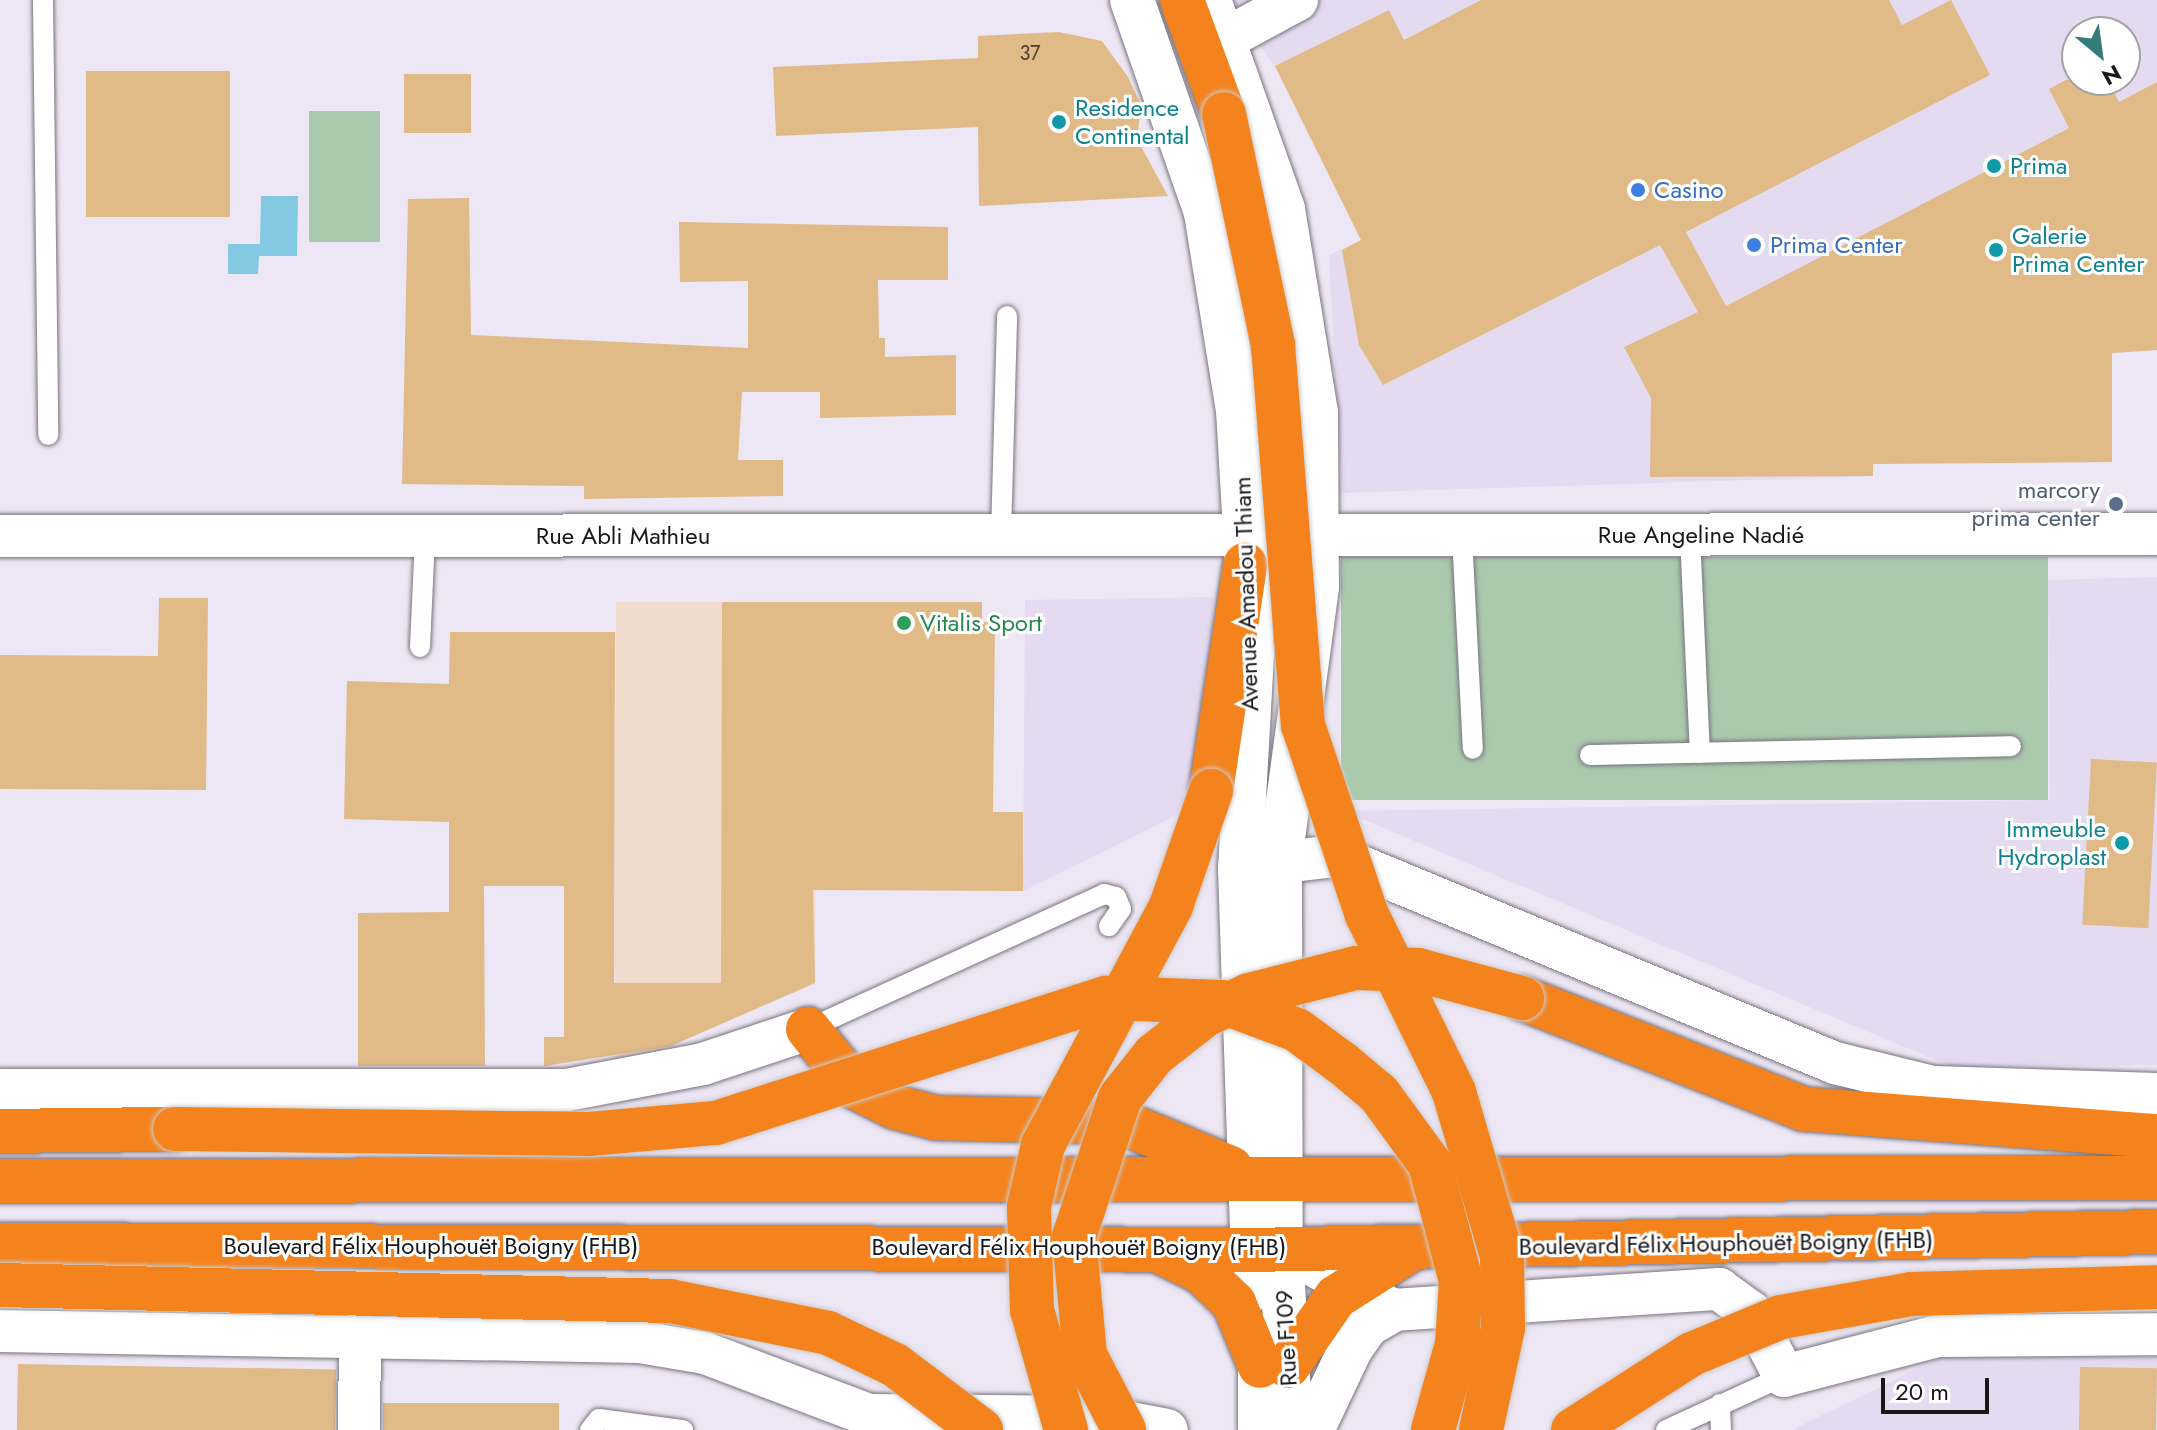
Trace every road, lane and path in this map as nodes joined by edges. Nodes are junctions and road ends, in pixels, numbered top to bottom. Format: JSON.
{"nodes":[{"id":1,"x":43,"y":0,"type":"edge"},
{"id":2,"x":1103,"y":0,"type":"edge"},
{"id":3,"x":1182,"y":0,"type":"edge"},
{"id":4,"x":1297,"y":0,"type":"edge"},
{"id":5,"x":1137,"y":13,"type":"edge"},
{"id":6,"x":1238,"y":15,"type":"edge"},
{"id":7,"x":1007,"y":316,"type":"dead end"},
{"id":8,"x":1238,"y":410,"type":"junction"},
{"id":9,"x":1316,"y":413,"type":"junction"},
{"id":10,"x":48,"y":435,"type":"dead end"},
{"id":11,"x":2157,"y":534,"type":"edge"},
{"id":12,"x":1001,"y":535,"type":"junction"},
{"id":13,"x":1462,"y":535,"type":"junction"},
{"id":14,"x":1690,"y":535,"type":"junction"},
{"id":15,"x":0,"y":536,"type":"edge"},
{"id":16,"x":1318,"y":536,"type":"junction"},
{"id":17,"x":425,"y":537,"type":"junction"},
{"id":18,"x":1245,"y":550,"type":"junction"},
{"id":19,"x":420,"y":647,"type":"dead end"},
{"id":20,"x":2011,"y":746,"type":"dead end"},
{"id":21,"x":1473,"y":749,"type":"dead end"},
{"id":22,"x":1700,"y":753,"type":"junction"},
{"id":23,"x":1590,"y":755,"type":"dead end"},
{"id":24,"x":1260,"y":863,"type":"junction"},
{"id":25,"x":1109,"y":926,"type":"dead end"},
{"id":26,"x":808,"y":1029,"type":"junction"},
{"id":27,"x":0,"y":1090,"type":"edge"},
{"id":28,"x":2157,"y":1094,"type":"edge"},
{"id":29,"x":0,"y":1131,"type":"edge"},
{"id":30,"x":2157,"y":1136,"type":"edge"},
{"id":31,"x":1264,"y":1176,"type":"junction"},
{"id":32,"x":2157,"y":1178,"type":"edge"},
{"id":33,"x":0,"y":1181,"type":"edge"},
{"id":34,"x":2157,"y":1232,"type":"edge"},
{"id":35,"x":0,"y":1245,"type":"edge"},
{"id":36,"x":1150,"y":1247,"type":"junction"},
{"id":37,"x":1266,"y":1248,"type":"junction"},
{"id":38,"x":1413,"y":1248,"type":"junction"},
{"id":39,"x":0,"y":1285,"type":"edge"},
{"id":40,"x":1352,"y":1287,"type":"junction"},
{"id":41,"x":2157,"y":1287,"type":"edge"},
{"id":42,"x":1393,"y":1310,"type":"junction"},
{"id":43,"x":0,"y":1331,"type":"edge"},
{"id":44,"x":360,"y":1333,"type":"junction"},
{"id":45,"x":2157,"y":1334,"type":"edge"},
{"id":46,"x":1274,"y":1366,"type":"junction"},
{"id":47,"x":1784,"y":1376,"type":"junction"},
{"id":48,"x":1720,"y":1404,"type":"junction"},
{"id":49,"x":884,"y":1422,"type":"edge"},
{"id":50,"x":679,"y":1429,"type":"edge"},
{"id":51,"x":359,"y":1430,"type":"edge"},
{"id":52,"x":590,"y":1430,"type":"edge"},
{"id":53,"x":981,"y":1430,"type":"edge"},
{"id":54,"x":1066,"y":1430,"type":"edge"},
{"id":55,"x":1124,"y":1430,"type":"edge"},
{"id":56,"x":1167,"y":1430,"type":"edge"},
{"id":57,"x":1260,"y":1430,"type":"edge"},
{"id":58,"x":1291,"y":1430,"type":"edge"},
{"id":59,"x":1312,"y":1430,"type":"edge"},
{"id":60,"x":1433,"y":1430,"type":"edge"},
{"id":61,"x":1481,"y":1430,"type":"edge"},
{"id":62,"x":1573,"y":1430,"type":"edge"},
{"id":63,"x":1666,"y":1430,"type":"edge"},
{"id":64,"x":1721,"y":1430,"type":"edge"}],
"edges":[{"from":1,"to":10,"type":"lane"},
{"from":2,"to":5,"type":"street"},
{"from":3,"to":61,"type":"highway","bridge":true},
{"from":4,"to":6,"type":"street"},
{"from":5,"to":8,"type":"main road","name":"Avenue Amadou Thiam"},
{"from":6,"to":9,"type":"main road","name":"Avenue Amadou Thiam"},
{"from":7,"to":12,"type":"lane"},
{"from":8,"to":9,"type":"lane"},
{"from":8,"to":18,"type":"main road","name":"Avenue Amadou Thiam"},
{"from":9,"to":16,"type":"main road","name":"Avenue Amadou Thiam"},
{"from":11,"to":14,"type":"street","name":"Rue Angeline Nadié"},
{"from":12,"to":17,"type":"street","name":"Rue Abli Mathieu"},
{"from":12,"to":18,"type":"street","name":"Rue Abli Mathieu"},
{"from":13,"to":14,"type":"street","name":"Rue Angeline Nadié"},
{"from":13,"to":16,"type":"street","name":"Rue Angeline Nadié"},
{"from":13,"to":21,"type":"lane"},
{"from":14,"to":22,"type":"lane"},
{"from":15,"to":17,"type":"street","name":"Rue Abli Mathieu"},
{"from":16,"to":18,"type":"street","name":"Rue Angeline Nadié"},
{"from":16,"to":24,"type":"main road","name":"Avenue Amadou Thiam"},
{"from":17,"to":19,"type":"lane"},
{"from":18,"to":24,"type":"main road","name":"Avenue Amadou Thiam"},
{"from":18,"to":54,"type":"highway","bridge":true},
{"from":20,"to":22,"type":"lane"},
{"from":22,"to":23,"type":"lane"},
{"from":24,"to":28,"type":"street"},
{"from":24,"to":31,"type":"main road","name":"Avenue Amadou Thiam"},
{"from":25,"to":26,"type":"lane"},
{"from":26,"to":27,"type":"street"},
{"from":26,"to":31,"type":"highway"},
{"from":29,"to":60,"type":"highway","bridge":true},
{"from":30,"to":55,"type":"highway","bridge":true},
{"from":31,"to":32,"type":"highway"},
{"from":31,"to":33,"type":"highway"},
{"from":31,"to":37,"type":"main road","name":"Avenue Amadou Thiam"},
{"from":34,"to":38,"type":"highway","name":"Boulevard Félix Houphouët Boigny (FHB)"},
{"from":35,"to":36,"type":"highway","name":"Boulevard Félix Houphouët Boigny (FHB)"},
{"from":36,"to":37,"type":"highway","name":"Boulevard Félix Houphouët Boigny (FHB)"},
{"from":36,"to":46,"type":"highway"},
{"from":37,"to":38,"type":"highway","name":"Boulevard Félix Houphouët Boigny (FHB)"},
{"from":37,"to":40,"type":"street"},
{"from":37,"to":46,"type":"main road","name":"Avenue Amadou Thiam"},
{"from":38,"to":40,"type":"highway"},
{"from":39,"to":53,"type":"highway","bridge":true},
{"from":40,"to":42,"type":"street"},
{"from":40,"to":46,"type":"highway"},
{"from":41,"to":62,"type":"highway","bridge":true},
{"from":42,"to":47,"type":"street"},
{"from":42,"to":59,"type":"main road"},
{"from":43,"to":44,"type":"street"},
{"from":44,"to":49,"type":"street"},
{"from":44,"to":51,"type":"street"},
{"from":45,"to":47,"type":"street"},
{"from":46,"to":57,"type":"main road"},
{"from":46,"to":58,"type":"main road","name":"Rue F109"},
{"from":47,"to":48,"type":"lane"},
{"from":48,"to":63,"type":"lane"},
{"from":48,"to":64,"type":"lane"},
{"from":49,"to":56,"type":"street"},
{"from":50,"to":52,"type":"lane"}]}
